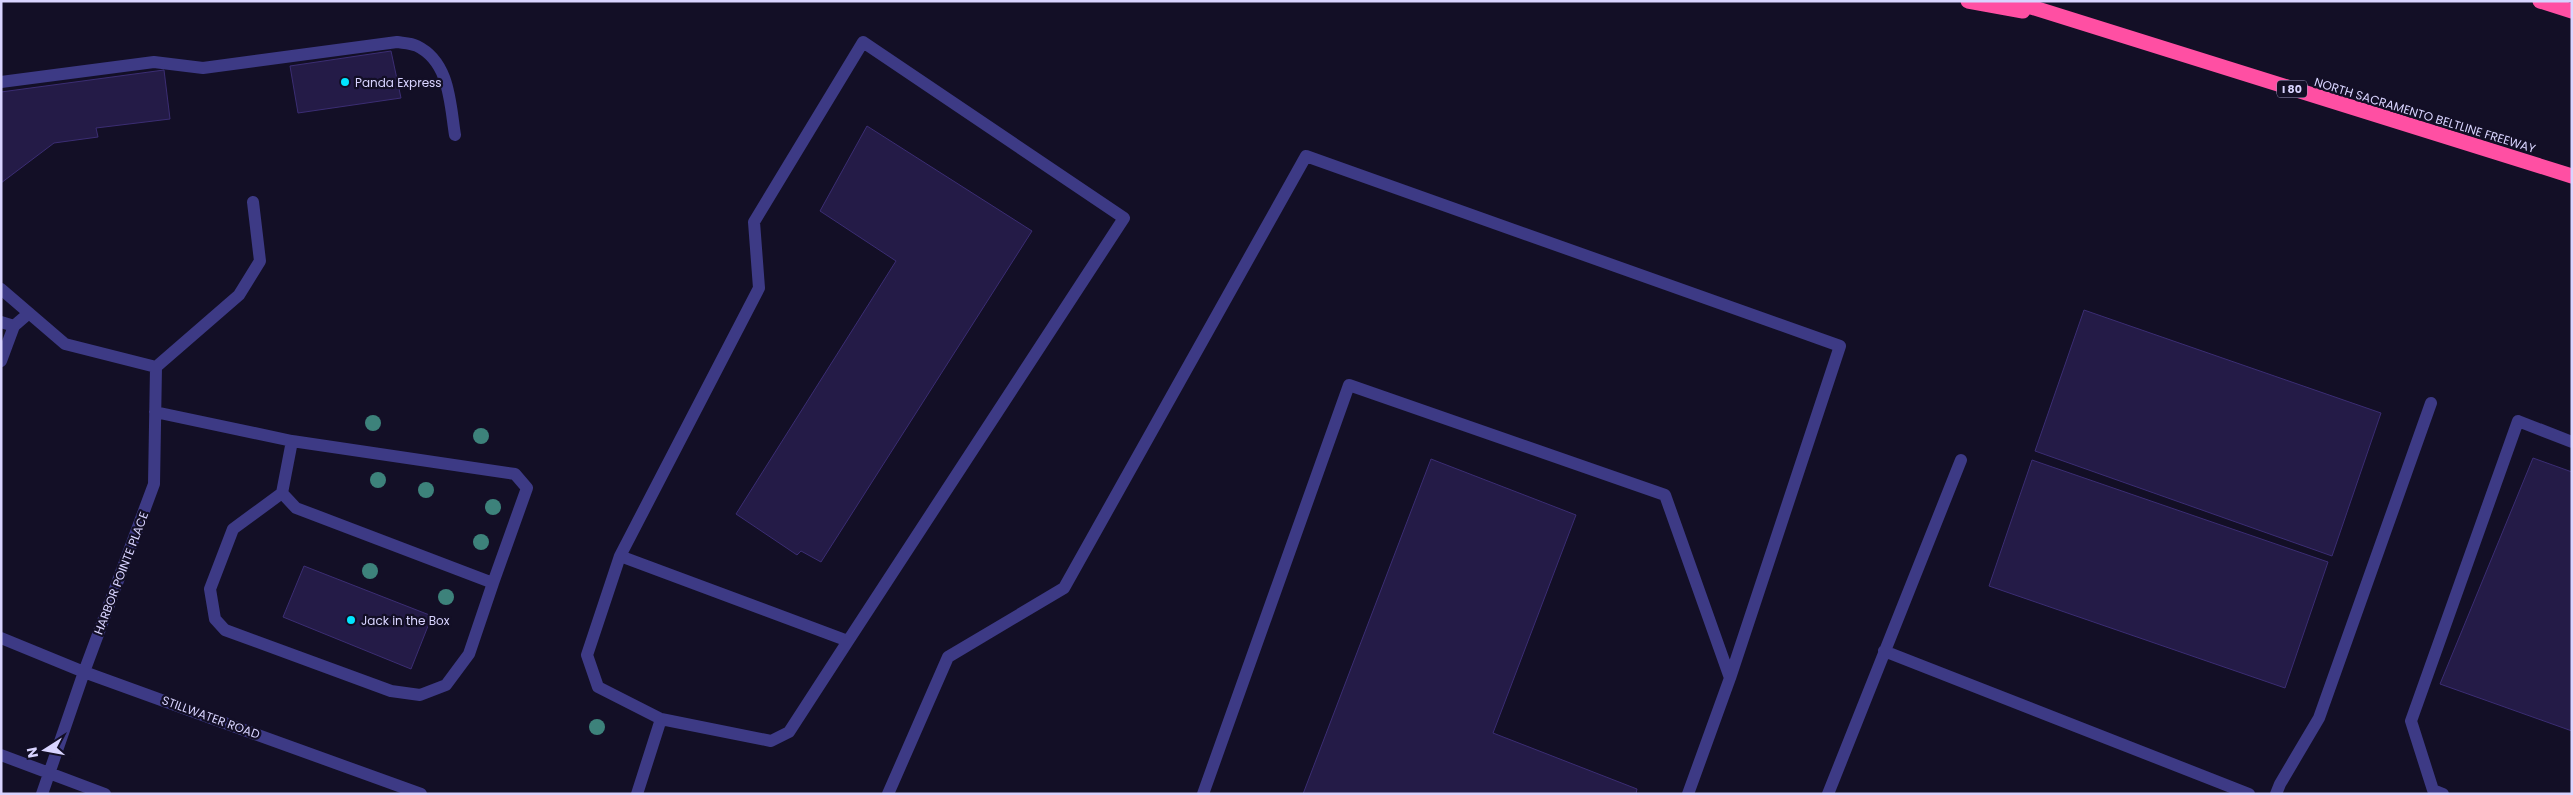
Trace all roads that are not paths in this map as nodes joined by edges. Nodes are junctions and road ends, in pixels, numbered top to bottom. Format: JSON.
{"nodes":[{"id":1,"x":1968,"y":1,"type":"edge"},
{"id":2,"x":2012,"y":1,"type":"edge"},
{"id":3,"x":2540,"y":1,"type":"edge"},
{"id":4,"x":2572,"y":11,"type":"edge"},
{"id":5,"x":2070,"y":20,"type":"junction"},
{"id":6,"x":1,"y":82,"type":"edge"},
{"id":7,"x":455,"y":135,"type":"dead end"},
{"id":8,"x":2572,"y":176,"type":"edge"},
{"id":9,"x":253,"y":202,"type":"dead end"},
{"id":10,"x":1,"y":289,"type":"edge"},
{"id":11,"x":29,"y":313,"type":"junction"},
{"id":12,"x":1,"y":322,"type":"edge"},
{"id":13,"x":14,"y":326,"type":"junction"},
{"id":14,"x":1,"y":361,"type":"edge"},
{"id":15,"x":156,"y":367,"type":"junction"},
{"id":16,"x":2431,"y":403,"type":"dead end"},
{"id":17,"x":155,"y":412,"type":"junction"},
{"id":18,"x":292,"y":441,"type":"junction"},
{"id":19,"x":2572,"y":442,"type":"edge"},
{"id":20,"x":1961,"y":460,"type":"dead end"},
{"id":21,"x":282,"y":493,"type":"junction"},
{"id":22,"x":620,"y":556,"type":"junction"},
{"id":23,"x":493,"y":583,"type":"junction"},
{"id":24,"x":1,"y":638,"type":"edge"},
{"id":25,"x":848,"y":641,"type":"junction"},
{"id":26,"x":1884,"y":651,"type":"junction"},
{"id":27,"x":84,"y":672,"type":"junction"},
{"id":28,"x":1730,"y":678,"type":"junction"},
{"id":29,"x":661,"y":720,"type":"junction"},
{"id":30,"x":1,"y":756,"type":"edge"},
{"id":31,"x":50,"y":773,"type":"junction"},
{"id":32,"x":42,"y":794,"type":"edge"},
{"id":33,"x":105,"y":794,"type":"edge"},
{"id":34,"x":421,"y":794,"type":"edge"},
{"id":35,"x":637,"y":794,"type":"edge"},
{"id":36,"x":888,"y":794,"type":"edge"},
{"id":37,"x":1203,"y":794,"type":"edge"},
{"id":38,"x":1688,"y":794,"type":"edge"},
{"id":39,"x":1828,"y":794,"type":"edge"},
{"id":40,"x":2249,"y":794,"type":"edge"},
{"id":41,"x":2276,"y":794,"type":"edge"},
{"id":42,"x":2443,"y":794,"type":"edge"}],
"edges":[{"from":1,"to":5,"type":"highway"},
{"from":2,"to":5,"type":"highway","name":"NORTH SACRAMENTO BELTLINE FREEWAY","number":"I 80"},
{"from":3,"to":4,"type":"highway"},
{"from":5,"to":8,"type":"highway","name":"NORTH SACRAMENTO BELTLINE FREEWAY","number":"I 80"},
{"from":6,"to":7,"type":"street"},
{"from":9,"to":15,"type":"street"},
{"from":10,"to":11,"type":"street"},
{"from":11,"to":13,"type":"street"},
{"from":11,"to":15,"type":"street"},
{"from":12,"to":13,"type":"street"},
{"from":13,"to":14,"type":"street"},
{"from":15,"to":17,"type":"street","name":"HARBOR POINTE PLACE"},
{"from":16,"to":41,"type":"street"},
{"from":17,"to":18,"type":"street"},
{"from":17,"to":27,"type":"street","name":"HARBOR POINTE PLACE"},
{"from":18,"to":21,"type":"street"},
{"from":18,"to":23,"type":"street"},
{"from":19,"to":42,"type":"street"},
{"from":20,"to":26,"type":"street"},
{"from":21,"to":23,"type":"street"},
{"from":21,"to":23,"type":"street"},
{"from":22,"to":25,"type":"street"},
{"from":22,"to":25,"type":"street"},
{"from":22,"to":29,"type":"street"},
{"from":24,"to":27,"type":"street","name":"STILLWATER ROAD"},
{"from":25,"to":29,"type":"street"},
{"from":26,"to":39,"type":"street"},
{"from":26,"to":40,"type":"street"},
{"from":27,"to":31,"type":"street","name":"HARBOR POINTE PLACE"},
{"from":27,"to":34,"type":"street","name":"STILLWATER ROAD"},
{"from":28,"to":36,"type":"street"},
{"from":28,"to":37,"type":"street"},
{"from":28,"to":38,"type":"street"},
{"from":29,"to":35,"type":"street"},
{"from":30,"to":31,"type":"street"},
{"from":31,"to":32,"type":"street","name":"HARBOR POINTE PLACE"},
{"from":31,"to":33,"type":"street"}]}
